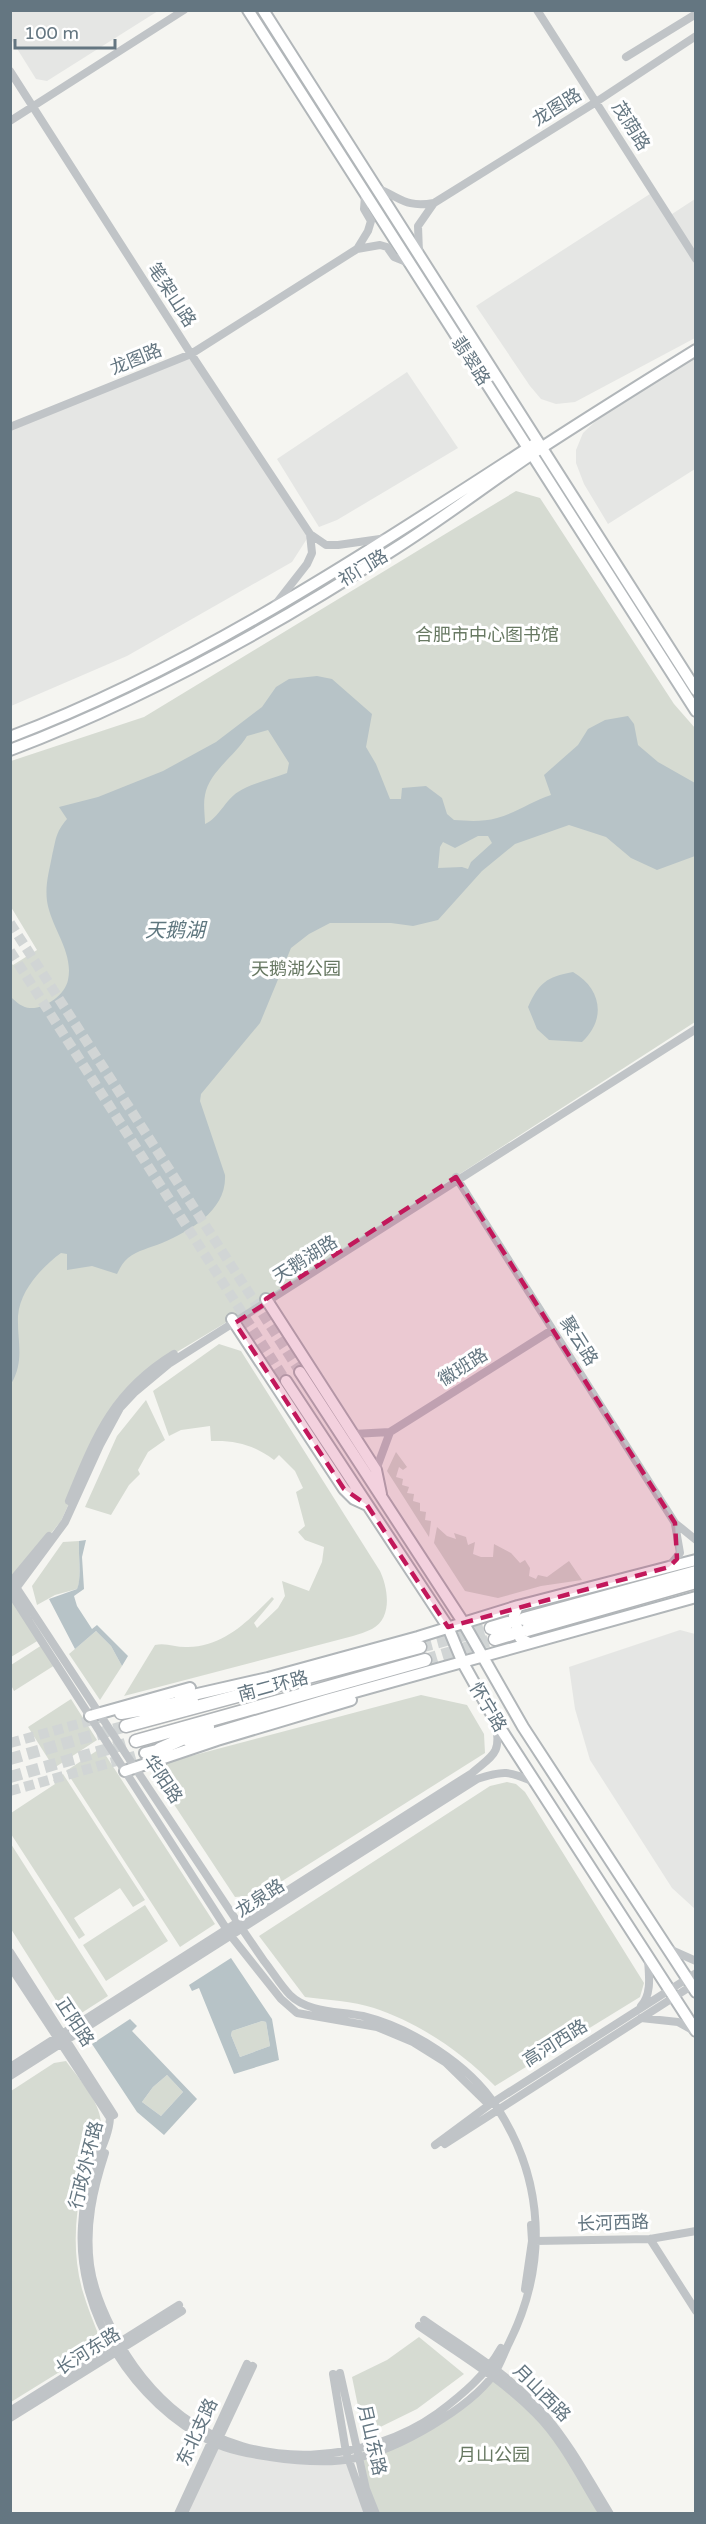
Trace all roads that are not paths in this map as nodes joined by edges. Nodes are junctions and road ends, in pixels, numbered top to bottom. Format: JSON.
{"nodes":[{"id":1,"x":184,"y":10,"type":"edge"},
{"id":2,"x":263,"y":10,"type":"edge"},
{"id":3,"x":537,"y":10,"type":"edge"},
{"id":4,"x":247,"y":12,"type":"edge"},
{"id":5,"x":696,"y":14,"type":"edge"},
{"id":6,"x":696,"y":36,"type":"edge"},
{"id":7,"x":626,"y":57,"type":"dead end"},
{"id":8,"x":10,"y":71,"type":"edge"},
{"id":9,"x":596,"y":102,"type":"junction"},
{"id":10,"x":32,"y":107,"type":"junction"},
{"id":11,"x":10,"y":120,"type":"edge"},
{"id":12,"x":376,"y":188,"type":"junction"},
{"id":13,"x":365,"y":195,"type":"junction"},
{"id":14,"x":434,"y":203,"type":"junction"},
{"id":15,"x":357,"y":249,"type":"junction"},
{"id":16,"x":419,"y":257,"type":"junction"},
{"id":17,"x":696,"y":259,"type":"edge"},
{"id":18,"x":409,"y":264,"type":"junction"},
{"id":19,"x":696,"y":342,"type":"edge"},
{"id":20,"x":696,"y":350,"type":"edge"},
{"id":21,"x":191,"y":354,"type":"junction"},
{"id":22,"x":10,"y":427,"type":"edge"},
{"id":23,"x":534,"y":448,"type":"junction"},
{"id":24,"x":310,"y":534,"type":"junction"},
{"id":25,"x":390,"y":537,"type":"junction"},
{"id":26,"x":270,"y":610,"type":"junction"},
{"id":27,"x":672,"y":673,"type":"junction"},
{"id":28,"x":691,"y":677,"type":"edge"},
{"id":29,"x":696,"y":690,"type":"edge"},
{"id":30,"x":696,"y":711,"type":"edge"},
{"id":31,"x":10,"y":737,"type":"edge"},
{"id":32,"x":10,"y":750,"type":"edge"},
{"id":33,"x":696,"y":1023,"type":"edge"},
{"id":34,"x":696,"y":1029,"type":"edge"},
{"id":35,"x":457,"y":1178,"type":"junction"},
{"id":36,"x":267,"y":1300,"type":"junction"},
{"id":37,"x":233,"y":1321,"type":"junction"},
{"id":38,"x":552,"y":1330,"type":"junction"},
{"id":39,"x":300,"y":1372,"type":"tunnel mouth"},
{"id":40,"x":286,"y":1381,"type":"tunnel mouth"},
{"id":41,"x":390,"y":1432,"type":"junction"},
{"id":42,"x":353,"y":1434,"type":"junction"},
{"id":43,"x":376,"y":1470,"type":"junction"},
{"id":44,"x":381,"y":1498,"type":"junction"},
{"id":45,"x":367,"y":1505,"type":"junction"},
{"id":46,"x":675,"y":1523,"type":"junction"},
{"id":47,"x":696,"y":1540,"type":"edge"},
{"id":48,"x":696,"y":1560,"type":"edge"},
{"id":49,"x":669,"y":1567,"type":"junction"},
{"id":50,"x":696,"y":1572,"type":"edge"},
{"id":51,"x":696,"y":1582,"type":"edge"},
{"id":52,"x":12,"y":1587,"type":"edge"},
{"id":53,"x":694,"y":1598,"type":"edge"},
{"id":54,"x":518,"y":1606,"type":"junction"},
{"id":55,"x":463,"y":1622,"type":"junction"},
{"id":56,"x":448,"y":1627,"type":"junction"},
{"id":57,"x":510,"y":1629,"type":"dead end"},
{"id":58,"x":493,"y":1634,"type":"tunnel mouth"},
{"id":59,"x":419,"y":1642,"type":"junction"},
{"id":60,"x":530,"y":1643,"type":"junction"},
{"id":61,"x":484,"y":1657,"type":"junction"},
{"id":62,"x":424,"y":1660,"type":"tunnel mouth"},
{"id":63,"x":463,"y":1663,"type":"junction"},
{"id":64,"x":434,"y":1670,"type":"junction"},
{"id":65,"x":258,"y":1690,"type":"junction"},
{"id":66,"x":242,"y":1712,"type":"junction"},
{"id":67,"x":119,"y":1713,"type":"joint"},
{"id":68,"x":95,"y":1715,"type":"junction"},
{"id":69,"x":495,"y":1720,"type":"junction"},
{"id":70,"x":126,"y":1726,"type":"tunnel mouth"},
{"id":71,"x":136,"y":1741,"type":"tunnel mouth"},
{"id":72,"x":160,"y":1749,"type":"junction"},
{"id":73,"x":145,"y":1754,"type":"tunnel mouth"},
{"id":74,"x":130,"y":1769,"type":"junction"},
{"id":75,"x":534,"y":1782,"type":"junction"},
{"id":76,"x":240,"y":1926,"type":"junction"},
{"id":77,"x":229,"y":1933,"type":"junction"},
{"id":78,"x":667,"y":1948,"type":"junction"},
{"id":79,"x":10,"y":1952,"type":"edge"},
{"id":80,"x":648,"y":1960,"type":"junction"},
{"id":81,"x":696,"y":1961,"type":"edge"},
{"id":82,"x":10,"y":1966,"type":"edge"},
{"id":83,"x":693,"y":1982,"type":"edge"},
{"id":84,"x":670,"y":1994,"type":"junction"},
{"id":85,"x":285,"y":1996,"type":"junction"},
{"id":86,"x":638,"y":2014,"type":"junction"},
{"id":87,"x":696,"y":2031,"type":"edge"},
{"id":88,"x":62,"y":2039,"type":"junction"},
{"id":89,"x":10,"y":2067,"type":"edge"},
{"id":90,"x":10,"y":2076,"type":"edge"},
{"id":91,"x":494,"y":2107,"type":"junction"},
{"id":92,"x":110,"y":2111,"type":"joint"},
{"id":93,"x":436,"y":2147,"type":"dead end"},
{"id":94,"x":696,"y":2231,"type":"edge"},
{"id":95,"x":650,"y":2239,"type":"junction"},
{"id":96,"x":535,"y":2241,"type":"junction"},
{"id":97,"x":181,"y":2308,"type":"dead end"},
{"id":98,"x":696,"y":2311,"type":"edge"},
{"id":99,"x":422,"y":2323,"type":"dead end"},
{"id":100,"x":117,"y":2348,"type":"junction"},
{"id":101,"x":250,"y":2365,"type":"dead end"},
{"id":102,"x":491,"y":2371,"type":"junction"},
{"id":103,"x":10,"y":2411,"type":"edge"},
{"id":104,"x":10,"y":2418,"type":"edge"},
{"id":105,"x":215,"y":2440,"type":"junction"},
{"id":106,"x":357,"y":2454,"type":"junction"},
{"id":107,"x":347,"y":2455,"type":"junction"},
{"id":108,"x":178,"y":2514,"type":"edge"},
{"id":109,"x":184,"y":2514,"type":"edge"},
{"id":110,"x":368,"y":2514,"type":"edge"},
{"id":111,"x":376,"y":2514,"type":"edge"},
{"id":112,"x":603,"y":2514,"type":"edge"},
{"id":113,"x":610,"y":2514,"type":"edge"}],
"edges":[{"from":1,"to":10,"type":"street"},
{"from":2,"to":12,"type":"main road","name":"翡翠路"},
{"from":3,"to":9,"type":"street","name":"茂荫路"},
{"from":4,"to":13,"type":"main road","name":"翡翠路"},
{"from":5,"to":7,"type":"street"},
{"from":6,"to":9,"type":"street","name":"龙图路"},
{"from":8,"to":10,"type":"street","name":"笔架山路"},
{"from":9,"to":14,"type":"street","name":"龙图路"},
{"from":9,"to":17,"type":"street","name":"茂荫路"},
{"from":10,"to":11,"type":"street"},
{"from":10,"to":21,"type":"street","name":"笔架山路"},
{"from":12,"to":14,"type":"street"},
{"from":12,"to":16,"type":"main road","name":"翡翠路"},
{"from":13,"to":15,"type":"street"},
{"from":13,"to":18,"type":"main road","name":"翡翠路"},
{"from":14,"to":16,"type":"street"},
{"from":15,"to":18,"type":"street"},
{"from":15,"to":21,"type":"street","name":"龙图路"},
{"from":16,"to":23,"type":"main road","name":"翡翠路"},
{"from":18,"to":23,"type":"main road","name":"翡翠路"},
{"from":19,"to":23,"type":"main road","name":"祁门路"},
{"from":20,"to":23,"type":"main road","name":"祁门路"},
{"from":21,"to":22,"type":"street","name":"龙图路"},
{"from":21,"to":24,"type":"street","name":"笔架山路"},
{"from":23,"to":25,"type":"main road","name":"祁门路"},
{"from":23,"to":27,"type":"main road","name":"翡翠路"},
{"from":23,"to":28,"type":"main road","name":"翡翠路"},
{"from":23,"to":32,"type":"main road","name":"祁门路"},
{"from":24,"to":25,"type":"street"},
{"from":24,"to":26,"type":"street"},
{"from":25,"to":26,"type":"main road","name":"祁门路"},
{"from":26,"to":31,"type":"main road","name":"祁门路"},
{"from":27,"to":28,"type":"street"},
{"from":27,"to":30,"type":"main road","name":"翡翠路"},
{"from":28,"to":29,"type":"main road","name":"翡翠路"},
{"from":33,"to":35,"type":"street","name":"天鹅湖路"},
{"from":34,"to":35,"type":"street","name":"天鹅湖路"},
{"from":35,"to":36,"type":"street","name":"天鹅湖路"},
{"from":35,"to":38,"type":"street","name":"聚云路"},
{"from":36,"to":37,"type":"street","name":"天鹅湖路"},
{"from":36,"to":42,"type":"main road"},
{"from":37,"to":45,"type":"main road"},
{"from":37,"to":52,"type":"street","name":"天鹅湖路"},
{"from":38,"to":41,"type":"street","name":"徽班路"},
{"from":38,"to":46,"type":"street","name":"聚云路"},
{"from":39,"to":44,"type":"main road","name":"怀宁路"},
{"from":40,"to":45,"type":"main road","name":"怀宁路"},
{"from":41,"to":42,"type":"street","name":"徽班路"},
{"from":41,"to":43,"type":"street"},
{"from":42,"to":43,"type":"main road"},
{"from":43,"to":44,"type":"main road"},
{"from":44,"to":55,"type":"main road","name":"怀宁路"},
{"from":45,"to":56,"type":"main road","name":"怀宁路"},
{"from":46,"to":47,"type":"street","name":"聚云路"},
{"from":46,"to":49,"type":"street","name":"聚云路"},
{"from":48,"to":49,"type":"main road"},
{"from":49,"to":54,"type":"main road"},
{"from":50,"to":51,"type":"highway"},
{"from":52,"to":68,"type":"street","name":"华阳路"},
{"from":53,"to":60,"type":"main road"},
{"from":54,"to":55,"type":"main road"},
{"from":54,"to":60,"type":"main road"},
{"from":55,"to":56,"type":"main road"},
{"from":55,"to":61,"type":"main road","name":"怀宁路"},
{"from":56,"to":59,"type":"main road"},
{"from":56,"to":63,"type":"main road","name":"怀宁路"},
{"from":57,"to":58,"type":"highway"},
{"from":59,"to":65,"type":"highway","name":"南二环路"},
{"from":59,"to":67,"type":"main road"},
{"from":59,"to":68,"type":"main road"},
{"from":60,"to":61,"type":"main road"},
{"from":61,"to":63,"type":"main road"},
{"from":61,"to":78,"type":"main road","name":"怀宁路"},
{"from":62,"to":66,"type":"highway","name":"南二环路"},
{"from":63,"to":64,"type":"main road"},
{"from":63,"to":69,"type":"main road","name":"怀宁路"},
{"from":64,"to":72,"type":"main road"},
{"from":64,"to":74,"type":"main road"},
{"from":65,"to":67,"type":"highway"},
{"from":65,"to":70,"type":"highway","name":"南二环路"},
{"from":66,"to":71,"type":"highway","name":"南二环路"},
{"from":66,"to":72,"type":"highway"},
{"from":68,"to":74,"type":"street","name":"华阳路"},
{"from":69,"to":75,"type":"main road","name":"怀宁路"},
{"from":69,"to":76,"type":"street","name":"龙泉路"},
{"from":72,"to":73,"type":"main road"},
{"from":74,"to":76,"type":"street","name":"华阳路"},
{"from":74,"to":77,"type":"street","name":"华阳路"},
{"from":75,"to":76,"type":"street","name":"龙泉路"},
{"from":75,"to":80,"type":"main road","name":"怀宁路"},
{"from":76,"to":77,"type":"street","name":"龙泉路"},
{"from":76,"to":85,"type":"street","name":"华阳路"},
{"from":77,"to":85,"type":"street","name":"华阳路"},
{"from":77,"to":88,"type":"street","name":"龙泉路"},
{"from":78,"to":81,"type":"street"},
{"from":78,"to":83,"type":"main road","name":"怀宁路"},
{"from":79,"to":88,"type":"street","name":"正阳路"},
{"from":80,"to":84,"type":"main road","name":"怀宁路"},
{"from":80,"to":86,"type":"street"},
{"from":82,"to":88,"type":"street","name":"正阳路"},
{"from":83,"to":84,"type":"street","name":"高河西路"},
{"from":84,"to":86,"type":"street","name":"高河西路"},
{"from":84,"to":87,"type":"main road","name":"怀宁路"},
{"from":85,"to":91,"type":"street","name":"行政外环路"},
{"from":86,"to":87,"type":"street"},
{"from":86,"to":91,"type":"street","name":"高河西路"},
{"from":88,"to":89,"type":"street","name":"龙泉路"},
{"from":88,"to":90,"type":"street","name":"龙泉路"},
{"from":88,"to":92,"type":"street","name":"正阳路"},
{"from":91,"to":93,"type":"street","name":"高河西路"},
{"from":91,"to":96,"type":"street","name":"行政外环路"},
{"from":92,"to":100,"type":"street","name":"行政外环路"},
{"from":94,"to":95,"type":"street","name":"长河西路"},
{"from":95,"to":96,"type":"street","name":"长河西路"},
{"from":95,"to":98,"type":"street"},
{"from":96,"to":102,"type":"street","name":"行政外环路"},
{"from":97,"to":100,"type":"street","name":"长河东路"},
{"from":99,"to":102,"type":"street","name":"月山西路"},
{"from":100,"to":103,"type":"street","name":"长河东路"},
{"from":100,"to":104,"type":"street","name":"长河东路"},
{"from":100,"to":105,"type":"street","name":"行政外环路"},
{"from":101,"to":105,"type":"street","name":"东北支路"},
{"from":102,"to":106,"type":"street","name":"行政外环路"},
{"from":102,"to":112,"type":"street","name":"月山西路"},
{"from":102,"to":113,"type":"street","name":"月山西路"},
{"from":105,"to":107,"type":"street","name":"行政外环路"},
{"from":105,"to":108,"type":"street","name":"东北支路"},
{"from":105,"to":109,"type":"street","name":"东北支路"},
{"from":106,"to":107,"type":"street","name":"行政外环路"},
{"from":106,"to":107,"type":"street","name":"月山东路"},
{"from":106,"to":111,"type":"street","name":"月山东路"},
{"from":107,"to":110,"type":"street","name":"月山东路"}]}
